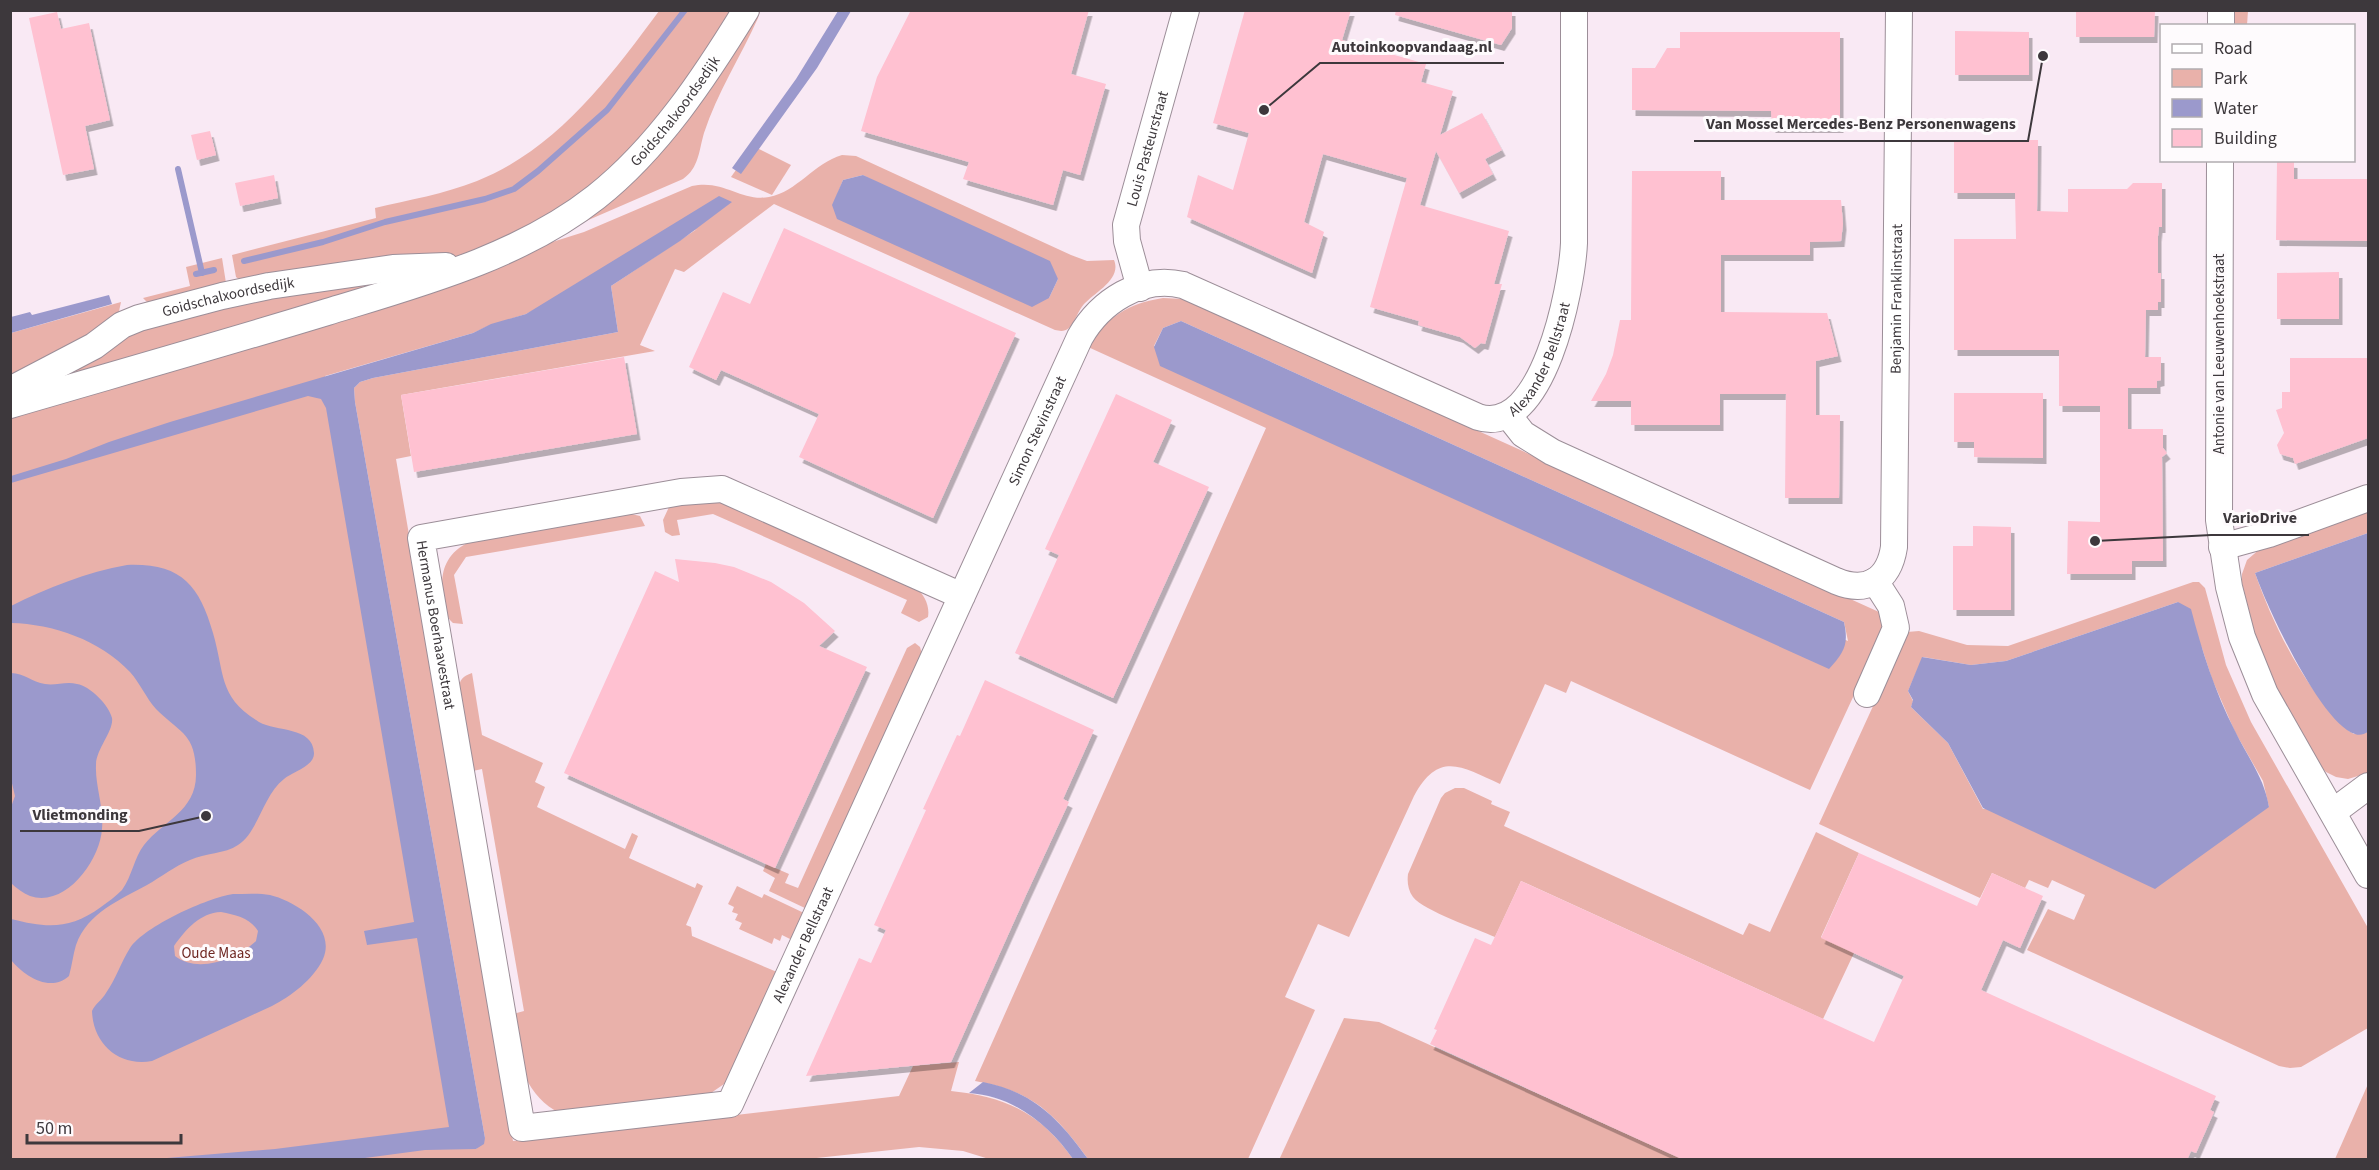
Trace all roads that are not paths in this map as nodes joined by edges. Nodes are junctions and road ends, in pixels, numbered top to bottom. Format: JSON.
{"nodes":[{"id":1,"x":746,"y":10,"type":"edge"},
{"id":2,"x":1186,"y":10,"type":"edge"},
{"id":3,"x":1575,"y":10,"type":"edge"},
{"id":4,"x":1899,"y":10,"type":"edge"},
{"id":5,"x":2220,"y":162,"type":"edge"},
{"id":6,"x":464,"y":267,"type":"junction"},
{"id":7,"x":1140,"y":288,"type":"junction"},
{"id":8,"x":10,"y":390,"type":"edge"},
{"id":9,"x":10,"y":405,"type":"edge"},
{"id":10,"x":1508,"y":415,"type":"junction"},
{"id":11,"x":2368,"y":498,"type":"edge"},
{"id":12,"x":2222,"y":547,"type":"junction"},
{"id":13,"x":1875,"y":581,"type":"junction"},
{"id":14,"x":962,"y":596,"type":"junction"},
{"id":15,"x":1867,"y":694,"type":"dead end"},
{"id":16,"x":2368,"y":786,"type":"edge"},
{"id":17,"x":2332,"y":812,"type":"junction"},
{"id":18,"x":2368,"y":875,"type":"edge"},
{"id":19,"x":522,"y":1128,"type":"joint"}],
"edges":[{"from":1,"to":6,"type":"street","name":"Goidschalxoordsedijk"},
{"from":2,"to":7,"type":"street","name":"Louis Pasteurstraat"},
{"from":3,"to":10,"type":"street","name":"Alexander Bellstraat"},
{"from":4,"to":13,"type":"street","name":"Benjamin Franklinstraat"},
{"from":5,"to":12,"type":"street","name":"Antonie van Leeuwenhoekstraat"},
{"from":6,"to":8,"type":"street","name":"Goidschalxoordsedijk"},
{"from":6,"to":9,"type":"street","name":"Goidschalxoordsedijk"},
{"from":7,"to":10,"type":"street","name":"Alexander Bellstraat"},
{"from":7,"to":14,"type":"street","name":"Simon Stevinstraat"},
{"from":10,"to":13,"type":"street"},
{"from":11,"to":12,"type":"street"},
{"from":12,"to":17,"type":"street","name":"Antonie van Leeuwenhoekstraat"},
{"from":13,"to":15,"type":"street"},
{"from":14,"to":19,"type":"street","name":"Alexander Bellstraat"},
{"from":14,"to":19,"type":"street","name":"Hermanus Boerhaavestraat"},
{"from":16,"to":17,"type":"street"},
{"from":17,"to":18,"type":"street","name":"Antonie van Leeuwenhoekstraat"}]}
